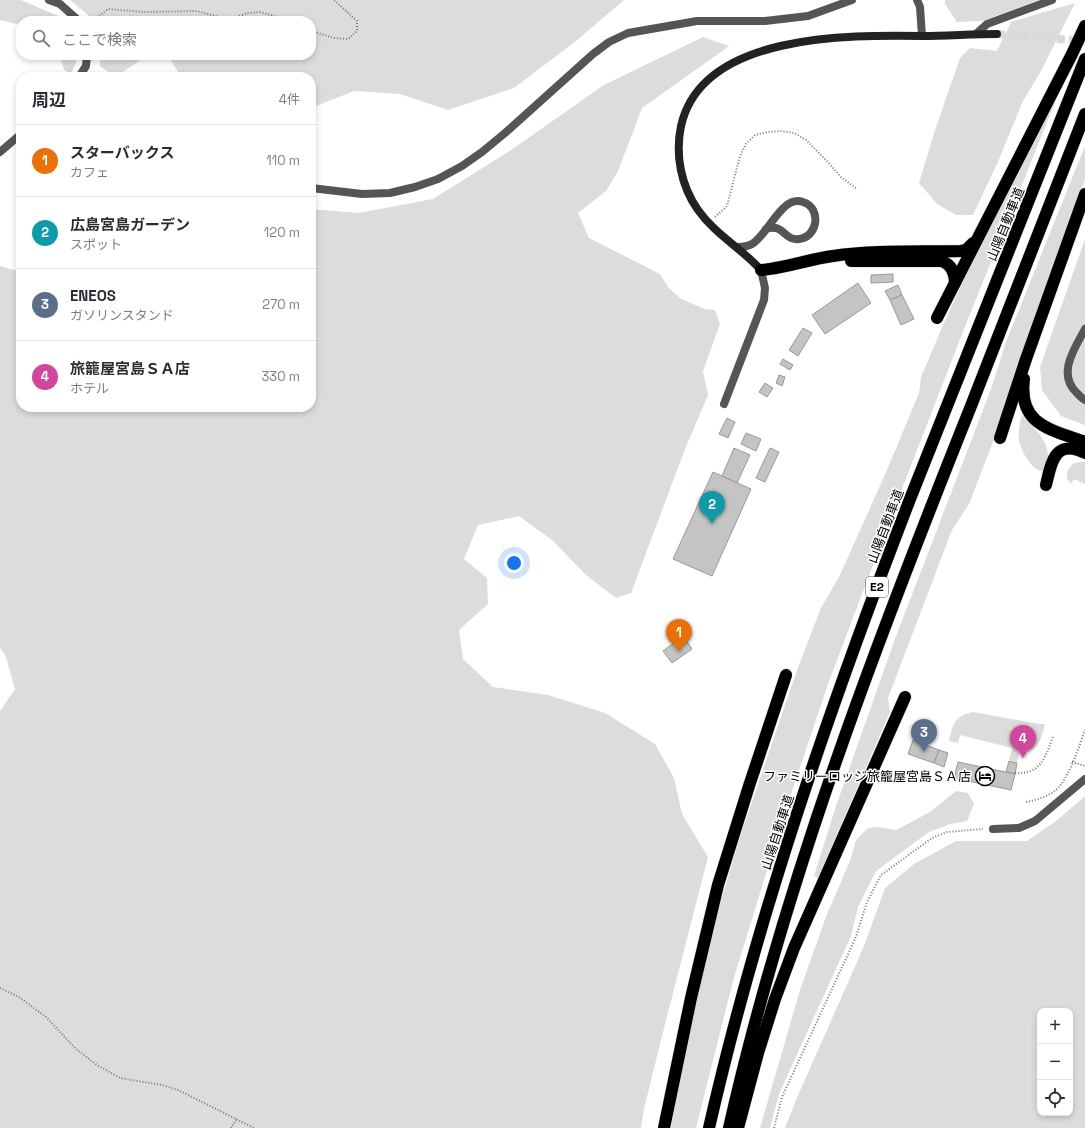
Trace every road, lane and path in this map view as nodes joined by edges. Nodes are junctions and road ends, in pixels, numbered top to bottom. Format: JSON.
{"nodes":[{"id":1,"x":49,"y":0,"type":"edge"},
{"id":2,"x":334,"y":0,"type":"edge"},
{"id":3,"x":852,"y":0,"type":"edge"},
{"id":4,"x":917,"y":0,"type":"edge"},
{"id":5,"x":1052,"y":0,"type":"edge"},
{"id":6,"x":73,"y":16,"type":"edge"},
{"id":7,"x":99,"y":16,"type":"edge"},
{"id":8,"x":215,"y":16,"type":"edge"},
{"id":9,"x":239,"y":16,"type":"edge"},
{"id":10,"x":274,"y":16,"type":"edge"},
{"id":11,"x":1085,"y":26,"type":"edge"},
{"id":12,"x":316,"y":33,"type":"edge"},
{"id":13,"x":976,"y":34,"type":"junction"},
{"id":14,"x":997,"y":34,"type":"tunnel mouth"},
{"id":15,"x":922,"y":36,"type":"junction"},
{"id":16,"x":1085,"y":59,"type":"edge"},
{"id":17,"x":87,"y":60,"type":"edge"},
{"id":18,"x":82,"y":72,"type":"edge"},
{"id":19,"x":1085,"y":114,"type":"edge"},
{"id":20,"x":16,"y":138,"type":"edge"},
{"id":21,"x":0,"y":152,"type":"edge"},
{"id":22,"x":316,"y":189,"type":"edge"},
{"id":23,"x":857,"y":190,"type":"dead end"},
{"id":24,"x":1085,"y":194,"type":"edge"},
{"id":25,"x":709,"y":224,"type":"junction"},
{"id":26,"x":766,"y":229,"type":"junction"},
{"id":27,"x":975,"y":241,"type":"junction"},
{"id":28,"x":737,"y":248,"type":"junction"},
{"id":29,"x":761,"y":270,"type":"junction"},
{"id":30,"x":955,"y":284,"type":"junction"},
{"id":31,"x":937,"y":318,"type":"dead end"},
{"id":32,"x":1085,"y":329,"type":"edge"},
{"id":33,"x":1026,"y":359,"type":"junction"},
{"id":34,"x":1085,"y":400,"type":"edge"},
{"id":35,"x":724,"y":404,"type":"dead end"},
{"id":36,"x":1000,"y":438,"type":"dead end"},
{"id":37,"x":1085,"y":442,"type":"edge"},
{"id":38,"x":1085,"y":453,"type":"edge"},
{"id":39,"x":1046,"y":485,"type":"dead end"},
{"id":40,"x":786,"y":675,"type":"dead end"},
{"id":41,"x":905,"y":697,"type":"dead end"},
{"id":42,"x":1085,"y":730,"type":"edge"},
{"id":43,"x":1053,"y":737,"type":"dead end"},
{"id":44,"x":1072,"y":762,"type":"junction"},
{"id":45,"x":1085,"y":766,"type":"edge"},
{"id":46,"x":1015,"y":773,"type":"dead end"},
{"id":47,"x":1085,"y":779,"type":"edge"},
{"id":48,"x":1026,"y":802,"type":"dead end"},
{"id":49,"x":993,"y":829,"type":"joint"},
{"id":50,"x":0,"y":988,"type":"edge"},
{"id":51,"x":237,"y":1119,"type":"junction"},
{"id":52,"x":231,"y":1128,"type":"edge"},
{"id":53,"x":254,"y":1128,"type":"edge"},
{"id":54,"x":664,"y":1128,"type":"edge"},
{"id":55,"x":709,"y":1128,"type":"edge"},
{"id":56,"x":730,"y":1128,"type":"edge"},
{"id":57,"x":738,"y":1128,"type":"edge"},
{"id":58,"x":774,"y":1128,"type":"edge"}],
"edges":[{"from":1,"to":6,"type":"street"},
{"from":2,"to":12,"type":"path"},
{"from":3,"to":22,"type":"street"},
{"from":4,"to":15,"type":"street"},
{"from":5,"to":13,"type":"street"},
{"from":7,"to":8,"type":"path"},
{"from":9,"to":10,"type":"path"},
{"from":11,"to":27,"type":"highway"},
{"from":13,"to":14,"type":"street"},
{"from":13,"to":15,"type":"street"},
{"from":15,"to":25,"type":"street"},
{"from":16,"to":55,"type":"highway","name":"山陽自動車道","number":"E2"},
{"from":17,"to":18,"type":"street"},
{"from":19,"to":56,"type":"highway","number":"E2"},
{"from":20,"to":21,"type":"street"},
{"from":23,"to":25,"type":"path"},
{"from":24,"to":33,"type":"highway"},
{"from":25,"to":28,"type":"street"},
{"from":26,"to":26,"type":"street"},
{"from":26,"to":28,"type":"street"},
{"from":27,"to":29,"type":"highway"},
{"from":27,"to":30,"type":"highway"},
{"from":28,"to":29,"type":"street"},
{"from":29,"to":30,"type":"highway"},
{"from":29,"to":35,"type":"street"},
{"from":30,"to":31,"type":"highway"},
{"from":32,"to":34,"type":"street"},
{"from":33,"to":36,"type":"highway"},
{"from":33,"to":37,"type":"highway"},
{"from":38,"to":39,"type":"highway"},
{"from":40,"to":54,"type":"highway"},
{"from":41,"to":57,"type":"highway"},
{"from":42,"to":44,"type":"path"},
{"from":43,"to":46,"type":"path"},
{"from":44,"to":45,"type":"path"},
{"from":44,"to":48,"type":"path"},
{"from":47,"to":49,"type":"street"},
{"from":49,"to":58,"type":"path"},
{"from":50,"to":51,"type":"path"},
{"from":51,"to":52,"type":"path"},
{"from":51,"to":53,"type":"path"}]}
